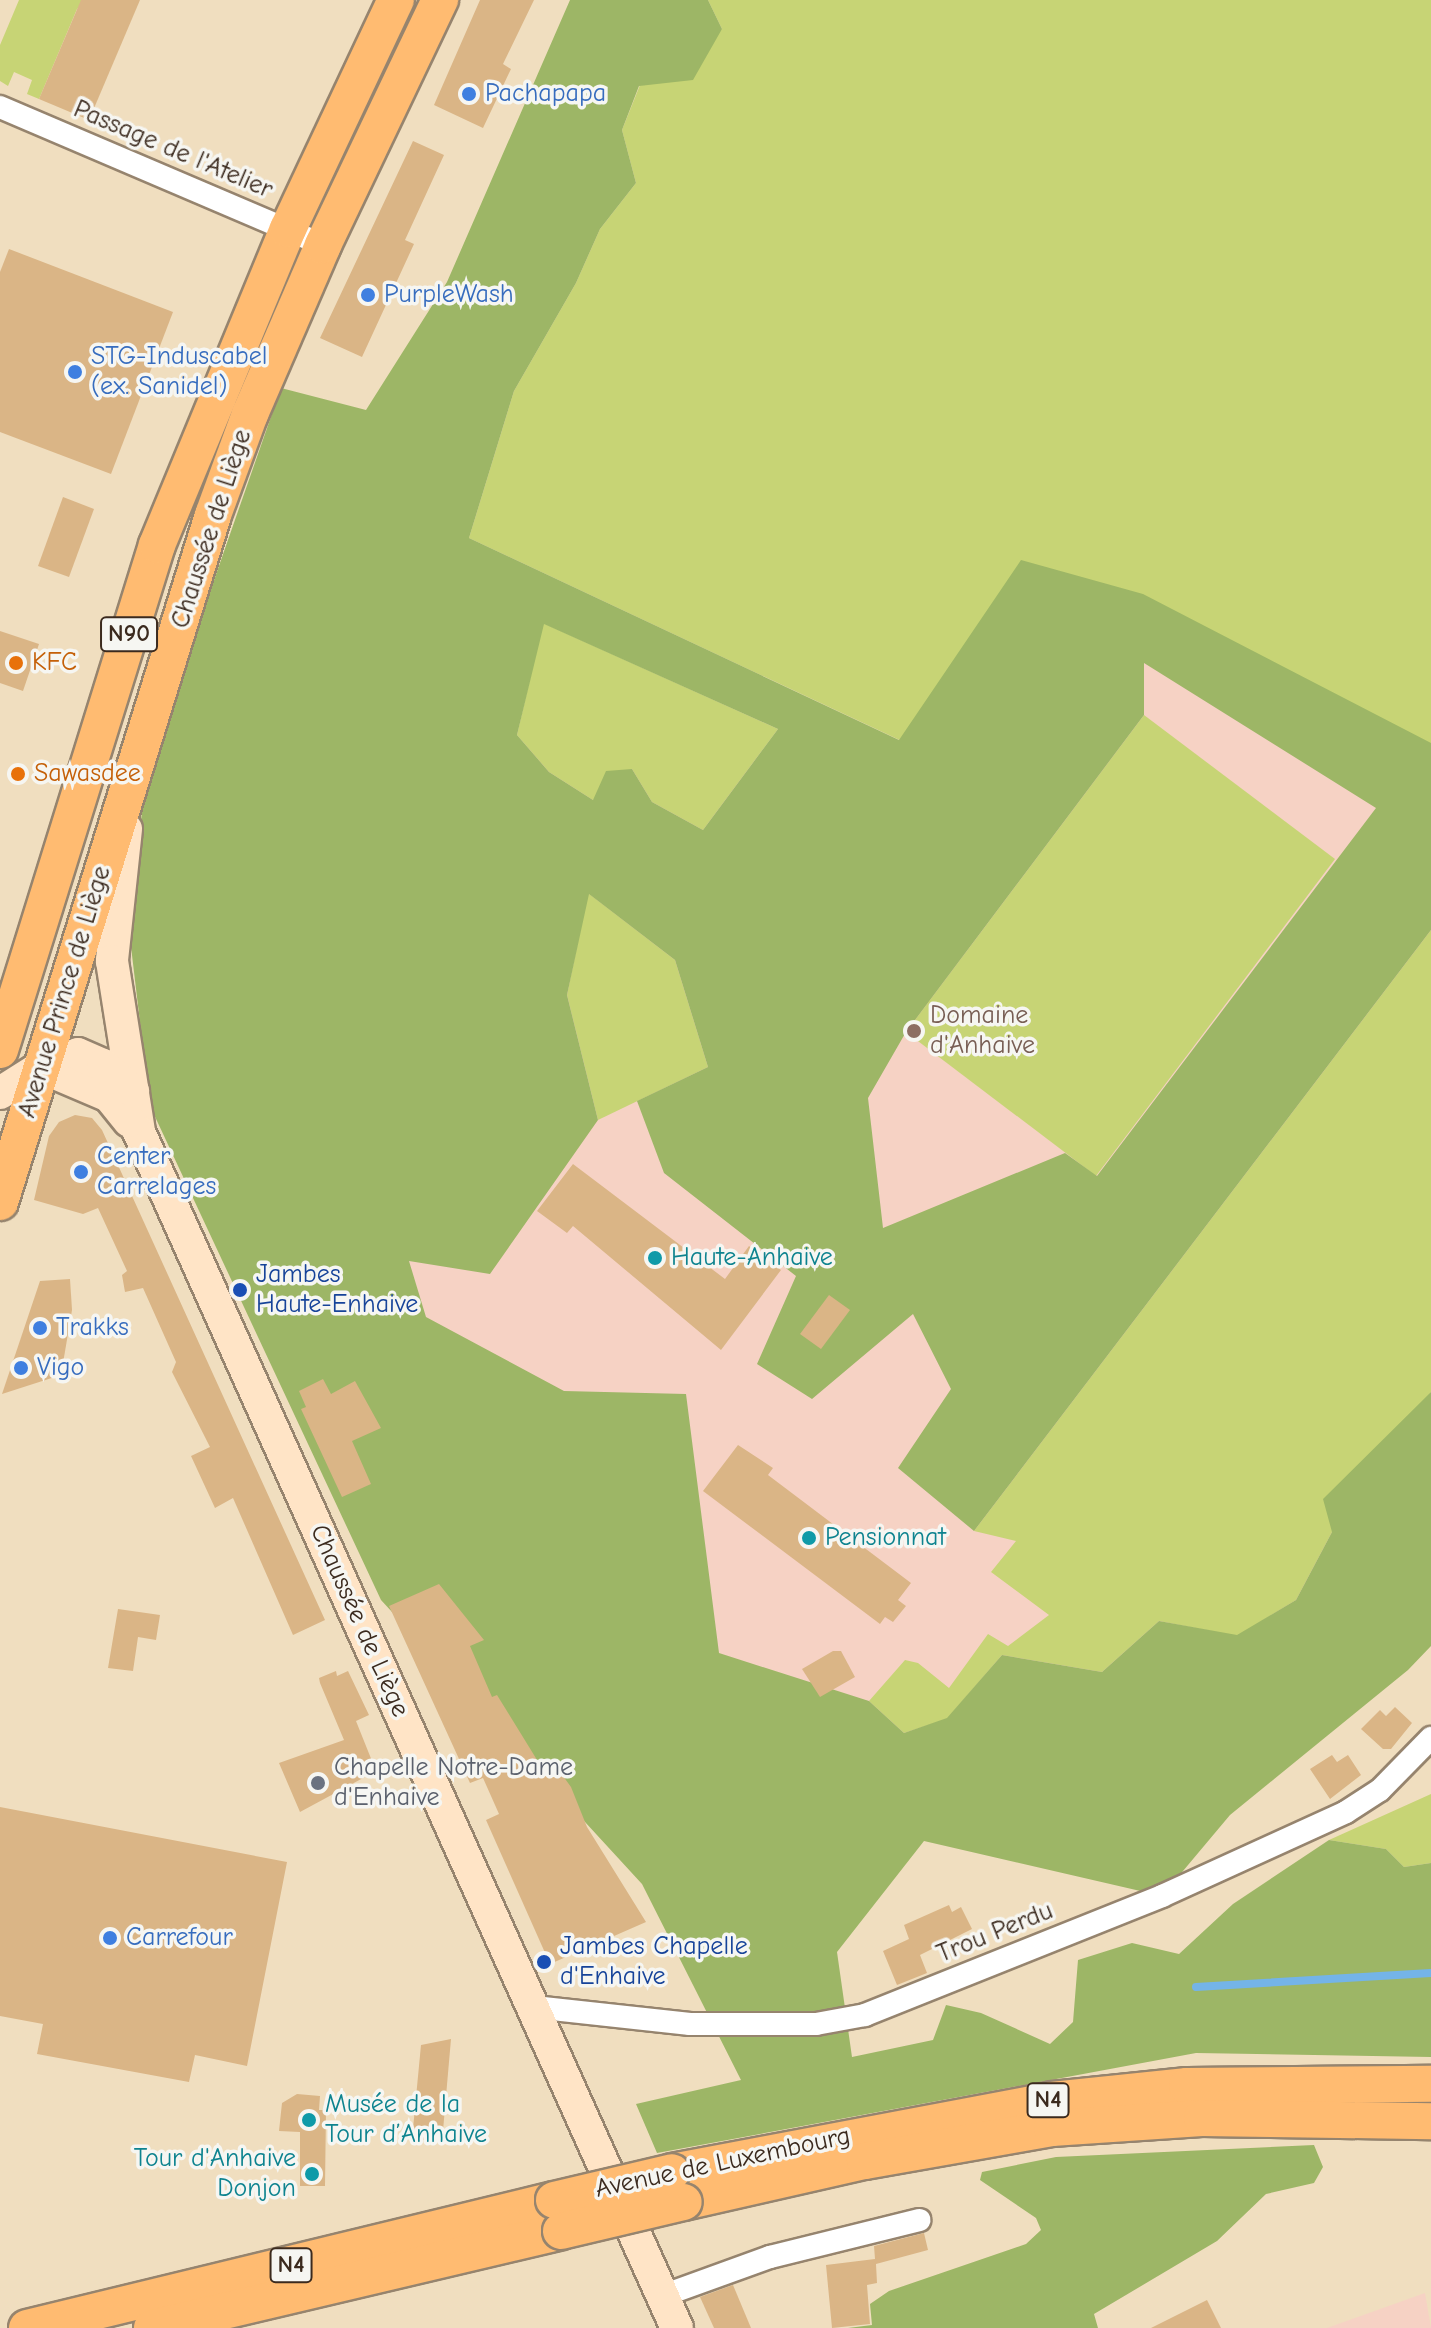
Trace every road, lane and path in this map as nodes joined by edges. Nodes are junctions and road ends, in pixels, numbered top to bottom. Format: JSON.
{"nodes":[{"id":1,"x":396,"y":0,"type":"edge"},
{"id":2,"x":440,"y":0,"type":"edge"},
{"id":3,"x":0,"y":107,"type":"edge"},
{"id":4,"x":288,"y":229,"type":"junction"},
{"id":5,"x":323,"y":245,"type":"junction"},
{"id":6,"x":131,"y":781,"type":"junction"},
{"id":7,"x":0,"y":1050,"type":"edge"},
{"id":8,"x":41,"y":1067,"type":"junction"},
{"id":9,"x":133,"y":1091,"type":"junction"},
{"id":10,"x":0,"y":1093,"type":"edge"},
{"id":11,"x":139,"y":1132,"type":"junction"},
{"id":12,"x":0,"y":1202,"type":"edge"},
{"id":13,"x":1431,"y":1738,"type":"edge"},
{"id":14,"x":534,"y":2007,"type":"junction"},
{"id":15,"x":1431,"y":2084,"type":"edge"},
{"id":16,"x":1431,"y":2121,"type":"edge"},
{"id":17,"x":678,"y":2187,"type":"junction"},
{"id":18,"x":558,"y":2216,"type":"junction"},
{"id":19,"x":920,"y":2220,"type":"dead end"},
{"id":20,"x":662,"y":2296,"type":"junction"},
{"id":21,"x":27,"y":2328,"type":"edge"},
{"id":22,"x":152,"y":2328,"type":"edge"},
{"id":23,"x":677,"y":2328,"type":"edge"}],
"edges":[{"from":1,"to":4,"type":"main road","name":"Chaussée de Liège","number":"N90"},
{"from":2,"to":5,"type":"main road","name":"Chaussée de Liège","number":"N90"},
{"from":3,"to":4,"type":"street","name":"Passage de l'Atelier"},
{"from":4,"to":5,"type":"street","name":"Passage de l'Atelier"},
{"from":4,"to":7,"type":"main road","name":"Chaussée de Liège","number":"N90"},
{"from":5,"to":6,"type":"main road","name":"Chaussée de Liège","number":"N90"},
{"from":6,"to":8,"type":"main road","name":"Avenue Prince de Liège","number":"N90"},
{"from":6,"to":9,"type":"street","name":"Chaussée de Liège"},
{"from":8,"to":9,"type":"street"},
{"from":8,"to":10,"type":"street"},
{"from":8,"to":11,"type":"street","name":"Chaussée de Liège"},
{"from":8,"to":12,"type":"main road","name":"Avenue Prince de Liège","number":"N90"},
{"from":9,"to":11,"type":"street","name":"Chaussée de Liège"},
{"from":11,"to":14,"type":"street","name":"Chaussée de Liège"},
{"from":13,"to":14,"type":"street","name":"Trou Perdu"},
{"from":14,"to":20,"type":"street","name":"Chaussée de Liège"},
{"from":15,"to":17,"type":"main road","name":"Avenue de Luxembourg","number":"N4"},
{"from":16,"to":17,"type":"main road","name":"Avenue de Luxembourg","number":"N4"},
{"from":17,"to":18,"type":"main road","name":"Avenue de Luxembourg","number":"N4","bridge":true},
{"from":18,"to":21,"type":"main road","name":"Avenue de Luxembourg","number":"N4"},
{"from":18,"to":22,"type":"main road","name":"Avenue de Luxembourg","number":"N4"},
{"from":19,"to":20,"type":"street"},
{"from":20,"to":23,"type":"street","name":"Chaussée de Liège"}]}
